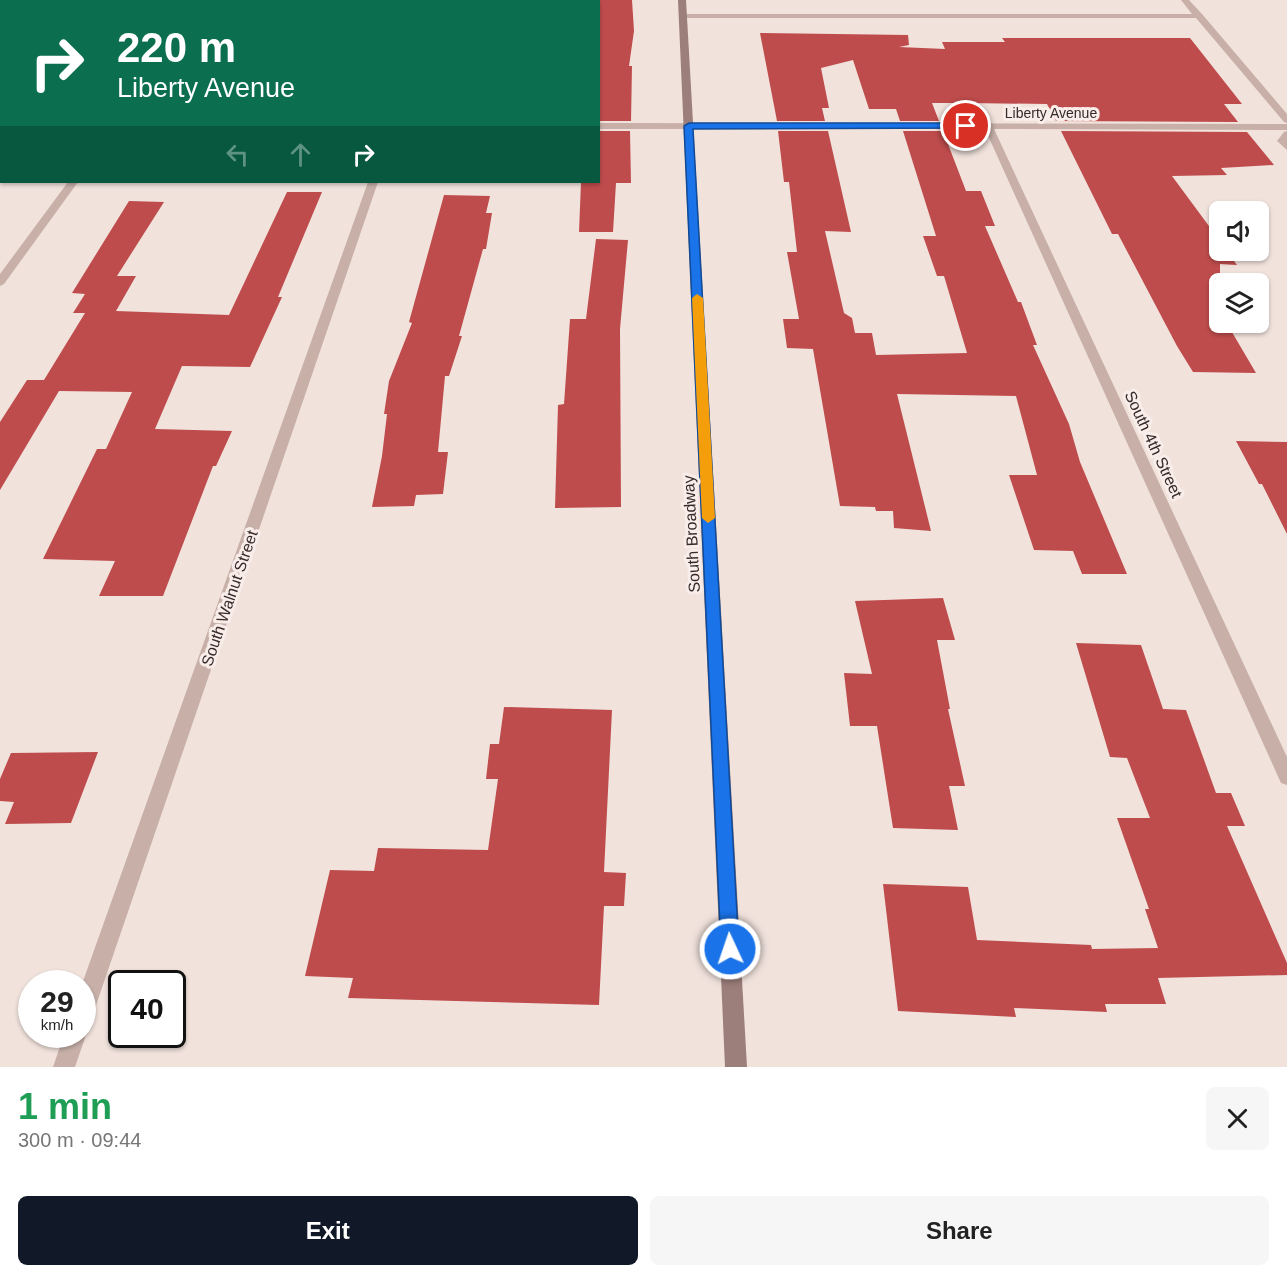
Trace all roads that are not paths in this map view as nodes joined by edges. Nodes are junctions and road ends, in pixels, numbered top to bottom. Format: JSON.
{"nodes":[{"id":1,"x":1185,"y":0,"type":"edge"},
{"id":2,"x":683,"y":8,"type":"edge"},
{"id":3,"x":1199,"y":16,"type":"junction"},
{"id":4,"x":1287,"y":120,"type":"edge"},
{"id":5,"x":600,"y":126,"type":"edge"},
{"id":6,"x":689,"y":126,"type":"junction"},
{"id":7,"x":988,"y":126,"type":"junction"},
{"id":8,"x":1287,"y":127,"type":"edge"},
{"id":9,"x":1287,"y":134,"type":"edge"},
{"id":10,"x":1287,"y":147,"type":"edge"},
{"id":11,"x":72,"y":183,"type":"edge"},
{"id":12,"x":373,"y":183,"type":"edge"},
{"id":13,"x":0,"y":282,"type":"edge"},
{"id":14,"x":1287,"y":777,"type":"edge"},
{"id":15,"x":96,"y":974,"type":"edge"},
{"id":16,"x":71,"y":1048,"type":"edge"},
{"id":17,"x":64,"y":1067,"type":"edge"},
{"id":18,"x":736,"y":1067,"type":"edge"}],
"edges":[{"from":1,"to":3,"type":"street"},
{"from":2,"to":3,"type":"street"},
{"from":2,"to":6,"type":"street","name":"South Broadway"},
{"from":3,"to":4,"type":"street"},
{"from":5,"to":6,"type":"street","name":"Liberty Avenue"},
{"from":6,"to":7,"type":"street","name":"Liberty Avenue"},
{"from":6,"to":18,"type":"street","name":"South Broadway"},
{"from":7,"to":8,"type":"street","name":"Liberty Avenue"},
{"from":7,"to":14,"type":"street","name":"South 4th Street"},
{"from":9,"to":10,"type":"street"},
{"from":11,"to":13,"type":"street"},
{"from":12,"to":15,"type":"street","name":"South Walnut Street"},
{"from":16,"to":17,"type":"street"}]}
